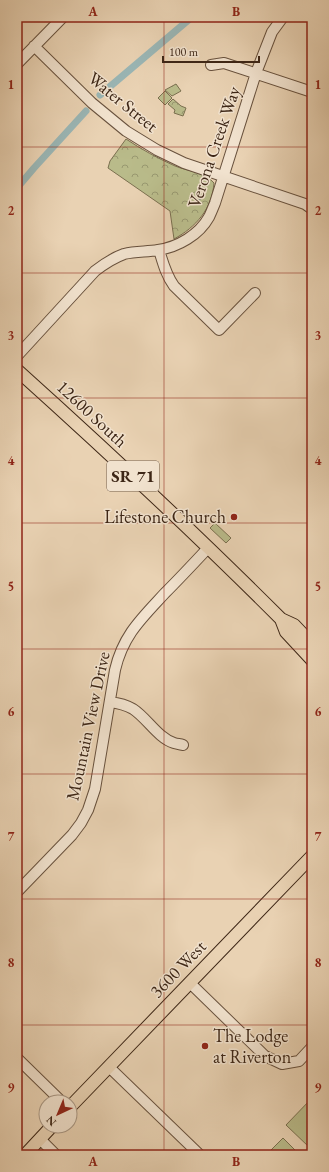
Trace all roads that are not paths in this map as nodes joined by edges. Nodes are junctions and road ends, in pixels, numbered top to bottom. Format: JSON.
{"nodes":[{"id":1,"x":63,"y":17,"type":"edge"},
{"id":2,"x":283,"y":17,"type":"edge"},
{"id":3,"x":34,"y":46,"type":"junction"},
{"id":4,"x":17,"y":64,"type":"edge"},
{"id":5,"x":211,"y":65,"type":"dead end"},
{"id":6,"x":256,"y":73,"type":"junction"},
{"id":7,"x":312,"y":92,"type":"edge"},
{"id":8,"x":224,"y":176,"type":"junction"},
{"id":9,"x":312,"y":209,"type":"edge"},
{"id":10,"x":159,"y":250,"type":"junction"},
{"id":11,"x":255,"y":293,"type":"dead end"},
{"id":12,"x":17,"y":356,"type":"edge"},
{"id":13,"x":17,"y":370,"type":"edge"},
{"id":14,"x":208,"y":548,"type":"junction"},
{"id":15,"x":281,"y":619,"type":"junction"},
{"id":16,"x":312,"y":644,"type":"edge"},
{"id":17,"x":312,"y":660,"type":"edge"},
{"id":18,"x":110,"y":702,"type":"junction"},
{"id":19,"x":183,"y":745,"type":"dead end"},
{"id":20,"x":312,"y":856,"type":"edge"},
{"id":21,"x":17,"y":892,"type":"edge"},
{"id":22,"x":190,"y":982,"type":"junction"},
{"id":23,"x":312,"y":1047,"type":"edge"},
{"id":24,"x":17,"y":1058,"type":"edge"},
{"id":25,"x":109,"y":1067,"type":"junction"},
{"id":26,"x":54,"y":1094,"type":"edge"},
{"id":27,"x":78,"y":1099,"type":"edge"},
{"id":28,"x":45,"y":1134,"type":"edge"},
{"id":29,"x":40,"y":1139,"type":"junction"},
{"id":30,"x":25,"y":1155,"type":"edge"},
{"id":31,"x":56,"y":1155,"type":"edge"},
{"id":32,"x":200,"y":1155,"type":"edge"}],
"edges":[{"from":1,"to":3,"type":"street"},
{"from":2,"to":6,"type":"street","name":"Verona Creek Way"},
{"from":3,"to":4,"type":"street"},
{"from":3,"to":8,"type":"street","name":"Water Street"},
{"from":5,"to":6,"type":"street"},
{"from":6,"to":7,"type":"street"},
{"from":6,"to":8,"type":"street","name":"Verona Creek Way"},
{"from":8,"to":9,"type":"street","name":"Water Street"},
{"from":8,"to":10,"type":"street","name":"Verona Creek Way"},
{"from":10,"to":11,"type":"street"},
{"from":10,"to":12,"type":"street","name":"Verona Creek Way"},
{"from":13,"to":14,"type":"main road","name":"12600 South","number":"SR 71"},
{"from":14,"to":15,"type":"main road","name":"12600 South","number":"SR 71"},
{"from":14,"to":18,"type":"street","name":"Mountain View Drive"},
{"from":15,"to":16,"type":"main road","name":"12600 South","number":"SR 71"},
{"from":15,"to":17,"type":"main road","name":"12600 South","number":"SR 71"},
{"from":18,"to":19,"type":"street"},
{"from":18,"to":21,"type":"street","name":"Mountain View Drive"},
{"from":20,"to":22,"type":"main road","name":"3600 West"},
{"from":22,"to":23,"type":"street"},
{"from":22,"to":25,"type":"main road","name":"3600 West"},
{"from":24,"to":26,"type":"street"},
{"from":25,"to":27,"type":"main road","name":"3600 West"},
{"from":25,"to":32,"type":"street"},
{"from":28,"to":29,"type":"main road"},
{"from":29,"to":30,"type":"main road"},
{"from":29,"to":31,"type":"street"}]}
